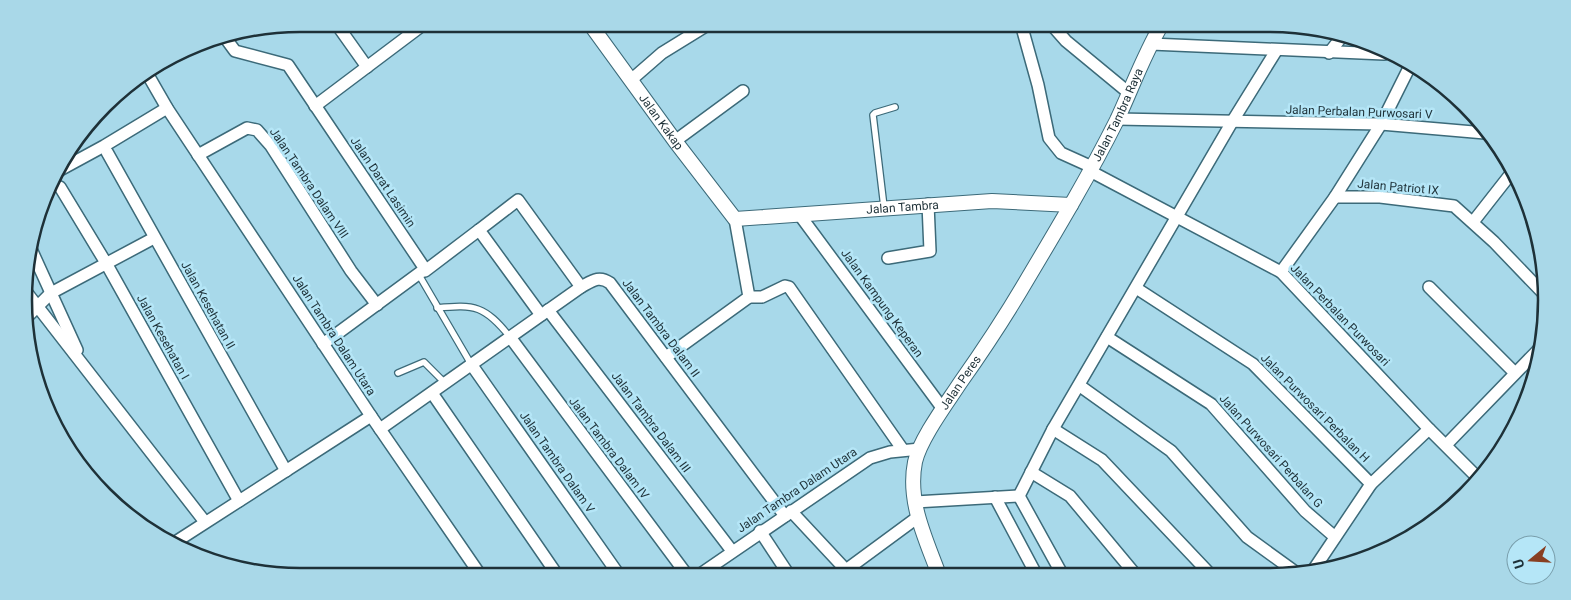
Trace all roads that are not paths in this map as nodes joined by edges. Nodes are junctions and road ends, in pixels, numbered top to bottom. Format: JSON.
{"nodes":[{"id":1,"x":342,"y":32,"type":"edge"},
{"id":2,"x":413,"y":32,"type":"edge"},
{"id":3,"x":596,"y":32,"type":"edge"},
{"id":4,"x":696,"y":32,"type":"edge"},
{"id":5,"x":1023,"y":32,"type":"edge"},
{"id":6,"x":1058,"y":32,"type":"edge"},
{"id":7,"x":1154,"y":32,"type":"edge"},
{"id":8,"x":1338,"y":42,"type":"edge"},
{"id":9,"x":229,"y":43,"type":"edge"},
{"id":10,"x":1151,"y":44,"type":"junction"},
{"id":11,"x":1276,"y":51,"type":"junction"},
{"id":12,"x":1329,"y":53,"type":"junction"},
{"id":13,"x":1375,"y":54,"type":"edge"},
{"id":14,"x":367,"y":67,"type":"junction"},
{"id":15,"x":1408,"y":70,"type":"edge"},
{"id":16,"x":150,"y":79,"type":"edge"},
{"id":17,"x":631,"y":80,"type":"junction"},
{"id":18,"x":743,"y":91,"type":"dead end"},
{"id":19,"x":1129,"y":93,"type":"junction"},
{"id":20,"x":315,"y":106,"type":"junction"},
{"id":21,"x":895,"y":107,"type":"dead end"},
{"id":22,"x":167,"y":108,"type":"junction"},
{"id":23,"x":1117,"y":119,"type":"junction"},
{"id":24,"x":1232,"y":122,"type":"junction"},
{"id":25,"x":1380,"y":124,"type":"junction"},
{"id":26,"x":1479,"y":133,"type":"edge"},
{"id":27,"x":675,"y":142,"type":"junction"},
{"id":28,"x":108,"y":152,"type":"dead end"},
{"id":29,"x":75,"y":155,"type":"edge"},
{"id":30,"x":198,"y":155,"type":"junction"},
{"id":31,"x":1091,"y":169,"type":"junction"},
{"id":32,"x":1508,"y":177,"type":"edge"},
{"id":33,"x":60,"y":188,"type":"dead end"},
{"id":34,"x":1335,"y":197,"type":"junction"},
{"id":35,"x":928,"y":204,"type":"junction"},
{"id":36,"x":1071,"y":205,"type":"junction"},
{"id":37,"x":884,"y":208,"type":"junction"},
{"id":38,"x":799,"y":214,"type":"junction"},
{"id":39,"x":1178,"y":217,"type":"junction"},
{"id":40,"x":735,"y":219,"type":"junction"},
{"id":41,"x":1473,"y":222,"type":"junction"},
{"id":42,"x":479,"y":230,"type":"junction"},
{"id":43,"x":154,"y":238,"type":"junction"},
{"id":44,"x":888,"y":258,"type":"dead end"},
{"id":45,"x":36,"y":260,"type":"edge"},
{"id":46,"x":106,"y":263,"type":"junction"},
{"id":47,"x":1281,"y":272,"type":"junction"},
{"id":48,"x":422,"y":273,"type":"junction"},
{"id":49,"x":580,"y":286,"type":"junction"},
{"id":50,"x":1430,"y":287,"type":"dead end"},
{"id":51,"x":1136,"y":288,"type":"junction"},
{"id":52,"x":1538,"y":288,"type":"edge"},
{"id":53,"x":51,"y":293,"type":"junction"},
{"id":54,"x":749,"y":298,"type":"junction"},
{"id":55,"x":32,"y":299,"type":"edge"},
{"id":56,"x":377,"y":305,"type":"junction"},
{"id":57,"x":38,"y":307,"type":"junction"},
{"id":58,"x":437,"y":308,"type":"junction"},
{"id":59,"x":33,"y":312,"type":"edge"},
{"id":60,"x":544,"y":312,"type":"junction"},
{"id":61,"x":510,"y":337,"type":"junction"},
{"id":62,"x":1108,"y":337,"type":"junction"},
{"id":63,"x":323,"y":344,"type":"junction"},
{"id":64,"x":1532,"y":356,"type":"edge"},
{"id":65,"x":666,"y":357,"type":"junction"},
{"id":66,"x":471,"y":364,"type":"junction"},
{"id":67,"x":84,"y":366,"type":"junction"},
{"id":68,"x":398,"y":373,"type":"dead end"},
{"id":69,"x":1515,"y":374,"type":"junction"},
{"id":70,"x":445,"y":383,"type":"junction"},
{"id":71,"x":1080,"y":386,"type":"junction"},
{"id":72,"x":432,"y":392,"type":"junction"},
{"id":73,"x":943,"y":409,"type":"junction"},
{"id":74,"x":371,"y":416,"type":"junction"},
{"id":75,"x":380,"y":429,"type":"junction"},
{"id":76,"x":1053,"y":429,"type":"junction"},
{"id":77,"x":1428,"y":429,"type":"junction"},
{"id":78,"x":1446,"y":445,"type":"junction"},
{"id":79,"x":920,"y":449,"type":"junction"},
{"id":80,"x":903,"y":450,"type":"junction"},
{"id":81,"x":286,"y":471,"type":"junction"},
{"id":82,"x":1031,"y":472,"type":"junction"},
{"id":83,"x":1474,"y":474,"type":"edge"},
{"id":84,"x":1371,"y":484,"type":"junction"},
{"id":85,"x":1019,"y":496,"type":"junction"},
{"id":86,"x":995,"y":497,"type":"junction"},
{"id":87,"x":239,"y":501,"type":"junction"},
{"id":88,"x":915,"y":502,"type":"junction"},
{"id":89,"x":788,"y":514,"type":"junction"},
{"id":90,"x":918,"y":517,"type":"junction"},
{"id":91,"x":205,"y":522,"type":"junction"},
{"id":92,"x":760,"y":531,"type":"junction"},
{"id":93,"x":1335,"y":538,"type":"junction"},
{"id":94,"x":180,"y":539,"type":"edge"},
{"id":95,"x":732,"y":551,"type":"junction"},
{"id":96,"x":1318,"y":563,"type":"edge"},
{"id":97,"x":1288,"y":567,"type":"edge"},
{"id":98,"x":476,"y":568,"type":"edge"},
{"id":99,"x":553,"y":568,"type":"edge"},
{"id":100,"x":613,"y":568,"type":"edge"},
{"id":101,"x":682,"y":568,"type":"edge"},
{"id":102,"x":710,"y":568,"type":"edge"},
{"id":103,"x":785,"y":568,"type":"edge"},
{"id":104,"x":844,"y":568,"type":"edge"},
{"id":105,"x":849,"y":568,"type":"edge"},
{"id":106,"x":936,"y":568,"type":"edge"},
{"id":107,"x":1033,"y":568,"type":"edge"},
{"id":108,"x":1059,"y":568,"type":"edge"},
{"id":109,"x":1130,"y":568,"type":"edge"},
{"id":110,"x":1204,"y":568,"type":"edge"}],
"edges":[{"from":1,"to":14,"type":"street"},
{"from":2,"to":14,"type":"street"},
{"from":3,"to":17,"type":"street","name":"Jalan Kakap"},
{"from":4,"to":17,"type":"street"},
{"from":5,"to":31,"type":"street","name":"Jalan Perbalan Purwosari"},
{"from":6,"to":19,"type":"street"},
{"from":7,"to":10,"type":"street","name":"Jalan Tambra Raya"},
{"from":8,"to":12,"type":"street"},
{"from":9,"to":20,"type":"street","name":"Jalan Darat Lasimin"},
{"from":10,"to":11,"type":"street"},
{"from":10,"to":19,"type":"street","name":"Jalan Tambra Raya"},
{"from":11,"to":12,"type":"street"},
{"from":11,"to":24,"type":"street"},
{"from":12,"to":13,"type":"street"},
{"from":14,"to":20,"type":"street"},
{"from":15,"to":25,"type":"street"},
{"from":16,"to":22,"type":"street","name":"Jalan Tambra Dalam Utara"},
{"from":17,"to":27,"type":"street","name":"Jalan Kakap"},
{"from":18,"to":27,"type":"street"},
{"from":19,"to":23,"type":"street","name":"Jalan Tambra Raya"},
{"from":20,"to":48,"type":"street","name":"Jalan Darat Lasimin"},
{"from":21,"to":37,"type":"lane"},
{"from":22,"to":29,"type":"street"},
{"from":22,"to":30,"type":"street","name":"Jalan Tambra Dalam Utara"},
{"from":23,"to":24,"type":"street","name":"Jalan Perbalan Purwosari V"},
{"from":23,"to":31,"type":"street","name":"Jalan Tambra Raya"},
{"from":24,"to":25,"type":"street","name":"Jalan Perbalan Purwosari V"},
{"from":24,"to":39,"type":"street"},
{"from":25,"to":26,"type":"street","name":"Jalan Perbalan Purwosari V"},
{"from":25,"to":34,"type":"street"},
{"from":27,"to":40,"type":"street","name":"Jalan Kakap"},
{"from":28,"to":43,"type":"street","name":"Jalan Kesehatan II"},
{"from":30,"to":56,"type":"street","name":"Jalan Tambra Dalam VIII"},
{"from":30,"to":63,"type":"street","name":"Jalan Tambra Dalam Utara"},
{"from":31,"to":36,"type":"street","name":"Jalan Tambra Raya"},
{"from":31,"to":39,"type":"street","name":"Jalan Perbalan Purwosari"},
{"from":32,"to":41,"type":"street"},
{"from":33,"to":46,"type":"street","name":"Jalan Kesehatan I"},
{"from":34,"to":41,"type":"street","name":"Jalan Patriot IX"},
{"from":34,"to":47,"type":"street"},
{"from":35,"to":36,"type":"street","name":"Jalan Tambra"},
{"from":35,"to":37,"type":"street","name":"Jalan Tambra"},
{"from":35,"to":44,"type":"street"},
{"from":36,"to":73,"type":"street","name":"Jalan Peres"},
{"from":37,"to":38,"type":"street","name":"Jalan Tambra"},
{"from":38,"to":40,"type":"street","name":"Jalan Tambra"},
{"from":38,"to":73,"type":"street","name":"Jalan Kampung Keperan"},
{"from":39,"to":47,"type":"street","name":"Jalan Perbalan Purwosari"},
{"from":39,"to":51,"type":"street"},
{"from":40,"to":54,"type":"street"},
{"from":41,"to":52,"type":"street","name":"Jalan Patriot IX"},
{"from":42,"to":48,"type":"street"},
{"from":42,"to":49,"type":"street"},
{"from":42,"to":60,"type":"street","name":"Jalan Tambra Dalam III"},
{"from":43,"to":46,"type":"street"},
{"from":43,"to":81,"type":"street","name":"Jalan Kesehatan II"},
{"from":45,"to":53,"type":"street"},
{"from":46,"to":53,"type":"street"},
{"from":46,"to":87,"type":"street","name":"Jalan Kesehatan I"},
{"from":47,"to":77,"type":"street","name":"Jalan Perbalan Purwosari"},
{"from":48,"to":56,"type":"street"},
{"from":48,"to":58,"type":"lane"},
{"from":49,"to":60,"type":"street","name":"Jalan Tambra Dalam II"},
{"from":49,"to":65,"type":"street","name":"Jalan Tambra Dalam II"},
{"from":50,"to":69,"type":"street"},
{"from":51,"to":62,"type":"street"},
{"from":51,"to":84,"type":"street","name":"Jalan Purwosari Perbalan H"},
{"from":53,"to":57,"type":"street"},
{"from":53,"to":67,"type":"street"},
{"from":54,"to":65,"type":"street"},
{"from":54,"to":80,"type":"street"},
{"from":55,"to":57,"type":"street"},
{"from":56,"to":63,"type":"street"},
{"from":57,"to":59,"type":"street"},
{"from":57,"to":67,"type":"street"},
{"from":58,"to":61,"type":"lane"},
{"from":58,"to":66,"type":"lane"},
{"from":60,"to":61,"type":"street","name":"Jalan Tambra Dalam II"},
{"from":60,"to":95,"type":"street","name":"Jalan Tambra Dalam III"},
{"from":61,"to":66,"type":"street","name":"Jalan Tambra Dalam II"},
{"from":61,"to":101,"type":"street","name":"Jalan Tambra Dalam IV"},
{"from":62,"to":71,"type":"street"},
{"from":62,"to":93,"type":"street","name":"Jalan Purwosari Perbalan G"},
{"from":63,"to":74,"type":"street","name":"Jalan Tambra Dalam Utara"},
{"from":64,"to":69,"type":"street"},
{"from":65,"to":89,"type":"street","name":"Jalan Tambra Dalam II"},
{"from":66,"to":70,"type":"street","name":"Jalan Tambra Dalam II"},
{"from":66,"to":100,"type":"street","name":"Jalan Tambra Dalam V"},
{"from":67,"to":91,"type":"street"},
{"from":68,"to":70,"type":"lane"},
{"from":69,"to":78,"type":"street"},
{"from":70,"to":72,"type":"street","name":"Jalan Tambra Dalam II"},
{"from":71,"to":76,"type":"street"},
{"from":71,"to":97,"type":"street"},
{"from":72,"to":75,"type":"street","name":"Jalan Tambra Dalam II"},
{"from":72,"to":99,"type":"street"},
{"from":73,"to":79,"type":"street","name":"Jalan Peres"},
{"from":74,"to":75,"type":"street","name":"Jalan Tambra Dalam Utara"},
{"from":74,"to":81,"type":"street"},
{"from":75,"to":98,"type":"street","name":"Jalan Tambra Dalam Utara"},
{"from":76,"to":82,"type":"street"},
{"from":76,"to":110,"type":"street"},
{"from":77,"to":78,"type":"street","name":"Jalan Perbalan Purwosari"},
{"from":77,"to":84,"type":"street"},
{"from":78,"to":83,"type":"street","name":"Jalan Perbalan Purwosari"},
{"from":79,"to":80,"type":"street","name":"Jalan Tambra Dalam Utara"},
{"from":79,"to":88,"type":"street","name":"Jalan Peres"},
{"from":80,"to":89,"type":"street","name":"Jalan Tambra Dalam Utara"},
{"from":81,"to":87,"type":"street"},
{"from":82,"to":85,"type":"street"},
{"from":82,"to":109,"type":"street"},
{"from":84,"to":93,"type":"street"},
{"from":85,"to":86,"type":"street"},
{"from":85,"to":108,"type":"street"},
{"from":86,"to":88,"type":"street"},
{"from":86,"to":107,"type":"street"},
{"from":87,"to":91,"type":"street"},
{"from":88,"to":90,"type":"street","name":"Jalan Peres"},
{"from":89,"to":92,"type":"street","name":"Jalan Tambra Dalam Utara"},
{"from":89,"to":104,"type":"street","name":"Jalan Tambra Dalam II"},
{"from":90,"to":105,"type":"street","name":"Jalan Tambra Dalam II"},
{"from":90,"to":106,"type":"street","name":"Jalan Peres"},
{"from":91,"to":94,"type":"street"},
{"from":92,"to":95,"type":"street","name":"Jalan Tambra Dalam Utara"},
{"from":92,"to":103,"type":"street"},
{"from":93,"to":96,"type":"street"},
{"from":95,"to":102,"type":"street","name":"Jalan Tambra Dalam Utara"}]}
